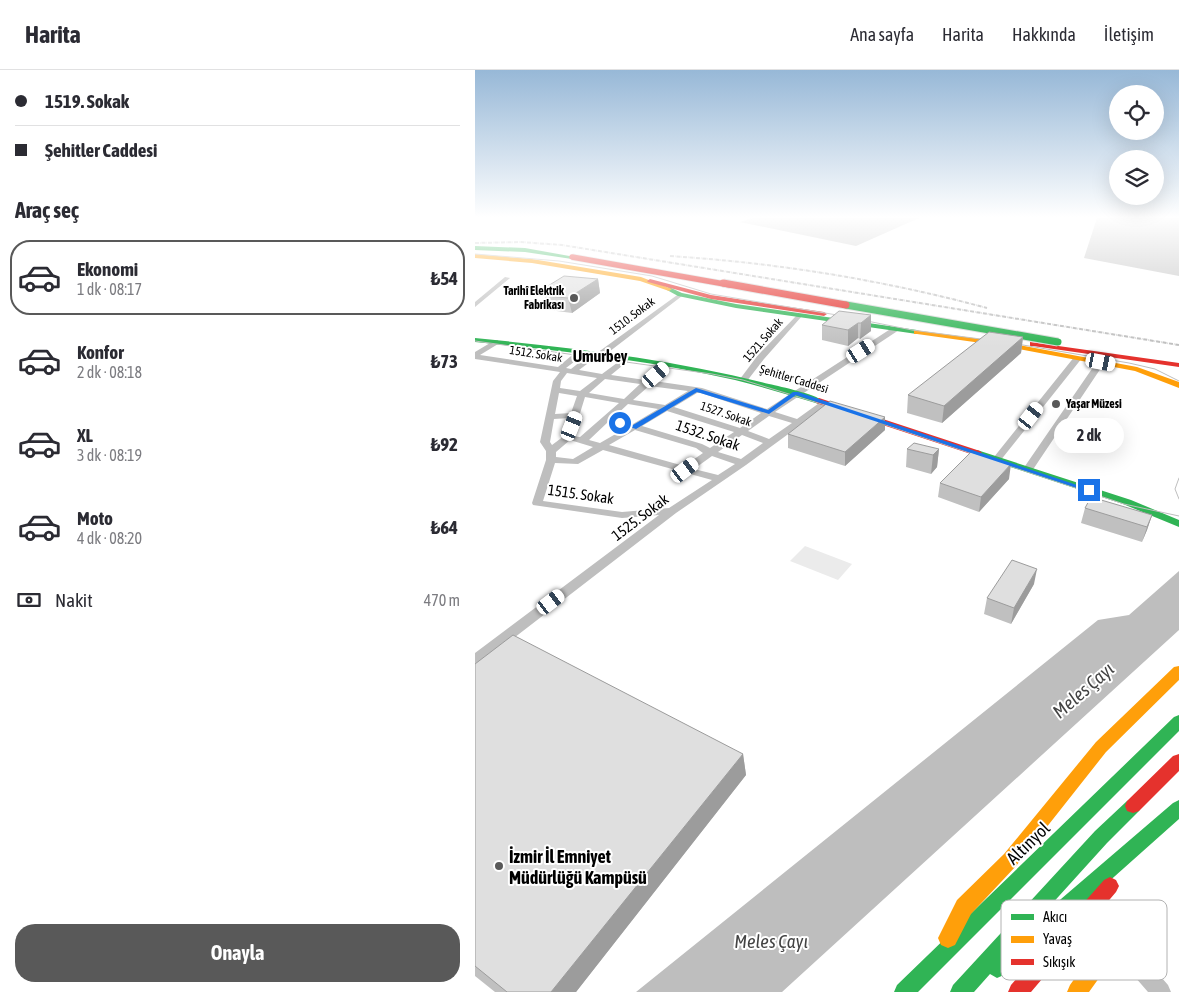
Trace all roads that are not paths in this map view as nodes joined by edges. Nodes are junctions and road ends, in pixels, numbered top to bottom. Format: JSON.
{"nodes":[{"id":1,"x":532,"y":261,"type":"edge"},
{"id":2,"x":595,"y":261,"type":"edge"},
{"id":3,"x":715,"y":277,"type":"dead end"},
{"id":4,"x":507,"y":278,"type":"dead end"},
{"id":5,"x":654,"y":278,"type":"junction"},
{"id":6,"x":679,"y":295,"type":"junction"},
{"id":7,"x":475,"y":305,"type":"edge"},
{"id":8,"x":799,"y":316,"type":"junction"},
{"id":9,"x":895,"y":330,"type":"junction"},
{"id":10,"x":475,"y":340,"type":"edge"},
{"id":11,"x":495,"y":342,"type":"junction"},
{"id":12,"x":580,"y":353,"type":"junction"},
{"id":13,"x":596,"y":355,"type":"junction"},
{"id":14,"x":475,"y":356,"type":"edge"},
{"id":15,"x":1078,"y":358,"type":"junction"},
{"id":16,"x":1179,"y":358,"type":"edge"},
{"id":17,"x":625,"y":359,"type":"junction"},
{"id":18,"x":1101,"y":362,"type":"junction"},
{"id":19,"x":1179,"y":364,"type":"edge"},
{"id":20,"x":667,"y":365,"type":"junction"},
{"id":21,"x":565,"y":371,"type":"junction"},
{"id":22,"x":603,"y":376,"type":"junction"},
{"id":23,"x":744,"y":379,"type":"junction"},
{"id":24,"x":647,"y":383,"type":"junction"},
{"id":25,"x":1179,"y":385,"type":"edge"},
{"id":26,"x":555,"y":390,"type":"junction"},
{"id":27,"x":696,"y":390,"type":"junction"},
{"id":28,"x":796,"y":393,"type":"junction"},
{"id":29,"x":582,"y":394,"type":"junction"},
{"id":30,"x":629,"y":401,"type":"junction"},
{"id":31,"x":825,"y":403,"type":"junction"},
{"id":32,"x":667,"y":408,"type":"junction"},
{"id":33,"x":769,"y":412,"type":"junction"},
{"id":34,"x":576,"y":415,"type":"junction"},
{"id":35,"x":550,"y":417,"type":"junction"},
{"id":36,"x":607,"y":419,"type":"junction"},
{"id":37,"x":798,"y":422,"type":"junction"},
{"id":38,"x":634,"y":427,"type":"junction"},
{"id":39,"x":739,"y":431,"type":"junction"},
{"id":40,"x":568,"y":437,"type":"junction"},
{"id":41,"x":583,"y":440,"type":"junction"},
{"id":42,"x":771,"y":442,"type":"junction"},
{"id":43,"x":600,"y":446,"type":"junction"},
{"id":44,"x":709,"y":452,"type":"junction"},
{"id":45,"x":551,"y":455,"type":"junction"},
{"id":46,"x":997,"y":459,"type":"junction"},
{"id":47,"x":743,"y":462,"type":"junction"},
{"id":48,"x":1028,"y":469,"type":"junction"},
{"id":49,"x":685,"y":470,"type":"junction"},
{"id":50,"x":720,"y":479,"type":"junction"},
{"id":51,"x":672,"y":511,"type":"junction"},
{"id":52,"x":1179,"y":524,"type":"edge"},
{"id":53,"x":475,"y":660,"type":"edge"},
{"id":54,"x":1179,"y":671,"type":"edge"},
{"id":55,"x":1179,"y":721,"type":"edge"},
{"id":56,"x":1179,"y":761,"type":"edge"},
{"id":57,"x":1179,"y":808,"type":"edge"},
{"id":58,"x":1169,"y":817,"type":"junction"},
{"id":59,"x":1044,"y":900,"type":"edge"},
{"id":60,"x":1075,"y":900,"type":"edge"},
{"id":61,"x":1099,"y":900,"type":"edge"},
{"id":62,"x":1001,"y":947,"type":"edge"},
{"id":63,"x":939,"y":955,"type":"junction"},
{"id":64,"x":1001,"y":965,"type":"edge"},
{"id":65,"x":1029,"y":980,"type":"edge"},
{"id":66,"x":1086,"y":980,"type":"edge"},
{"id":67,"x":1151,"y":980,"type":"edge"},
{"id":68,"x":904,"y":992,"type":"edge"},
{"id":69,"x":960,"y":992,"type":"edge"},
{"id":70,"x":970,"y":992,"type":"edge"},
{"id":71,"x":1018,"y":992,"type":"edge"},
{"id":72,"x":1077,"y":992,"type":"edge"},
{"id":73,"x":1161,"y":992,"type":"edge"}],
"edges":[{"from":1,"to":5,"type":"main road"},
{"from":2,"to":16,"type":"main road","bridge":true},
{"from":3,"to":5,"type":"main road"},
{"from":4,"to":7,"type":"street"},
{"from":5,"to":6,"type":"main road"},
{"from":5,"to":19,"type":"main road"},
{"from":5,"to":19,"type":"main road"},
{"from":6,"to":8,"type":"main road"},
{"from":6,"to":13,"type":"street","name":"1510. Sokak"},
{"from":8,"to":9,"type":"main road"},
{"from":8,"to":23,"type":"street","name":"1521. Sokak"},
{"from":9,"to":15,"type":"main road"},
{"from":9,"to":28,"type":"street"},
{"from":10,"to":11,"type":"main road","name":"Şehitler Caddesi"},
{"from":11,"to":12,"type":"main road","name":"Şehitler Caddesi"},
{"from":11,"to":14,"type":"street","name":"1512. Sokak"},
{"from":12,"to":13,"type":"main road","name":"Şehitler Caddesi"},
{"from":12,"to":21,"type":"street","name":"1515. Sokak"},
{"from":13,"to":17,"type":"main road","name":"Şehitler Caddesi"},
{"from":13,"to":21,"type":"street","name":"1510. Sokak"},
{"from":14,"to":21,"type":"street","name":"1512. Sokak"},
{"from":15,"to":18,"type":"main road"},
{"from":15,"to":46,"type":"street"},
{"from":17,"to":20,"type":"main road","name":"Şehitler Caddesi"},
{"from":17,"to":22,"type":"street"},
{"from":18,"to":25,"type":"main road"},
{"from":18,"to":48,"type":"street"},
{"from":20,"to":23,"type":"main road","name":"Şehitler Caddesi"},
{"from":20,"to":24,"type":"street"},
{"from":21,"to":22,"type":"street","name":"1512. Sokak"},
{"from":21,"to":26,"type":"street","name":"1515. Sokak"},
{"from":22,"to":24,"type":"street","name":"1512. Sokak"},
{"from":22,"to":29,"type":"street"},
{"from":23,"to":28,"type":"main road","name":"Şehitler Caddesi"},
{"from":24,"to":27,"type":"street","name":"1512. Sokak"},
{"from":24,"to":30,"type":"street"},
{"from":26,"to":29,"type":"street","name":"1527. Sokak"},
{"from":26,"to":35,"type":"street","name":"1515. Sokak"},
{"from":27,"to":32,"type":"street"},
{"from":27,"to":33,"type":"street","name":"1512. Sokak"},
{"from":28,"to":31,"type":"main road","name":"Şehitler Caddesi"},
{"from":28,"to":33,"type":"street"},
{"from":29,"to":30,"type":"street","name":"1527. Sokak"},
{"from":29,"to":34,"type":"street"},
{"from":30,"to":32,"type":"street","name":"1527. Sokak"},
{"from":30,"to":36,"type":"street"},
{"from":31,"to":37,"type":"street","name":"1525. Sokak"},
{"from":31,"to":46,"type":"main road","name":"Şehitler Caddesi"},
{"from":32,"to":38,"type":"street"},
{"from":32,"to":39,"type":"street","name":"1527. Sokak"},
{"from":33,"to":37,"type":"street","name":"1512. Sokak"},
{"from":33,"to":39,"type":"street"},
{"from":34,"to":35,"type":"street"},
{"from":34,"to":40,"type":"street"},
{"from":35,"to":45,"type":"street","name":"1515. Sokak"},
{"from":36,"to":38,"type":"street","name":"1532. Sokak"},
{"from":36,"to":41,"type":"street"},
{"from":37,"to":42,"type":"street","name":"1525. Sokak"},
{"from":38,"to":43,"type":"street"},
{"from":38,"to":44,"type":"street","name":"1532. Sokak"},
{"from":39,"to":42,"type":"street","name":"1527. Sokak"},
{"from":39,"to":44,"type":"street"},
{"from":40,"to":41,"type":"street"},
{"from":40,"to":45,"type":"street"},
{"from":41,"to":43,"type":"street"},
{"from":42,"to":47,"type":"street","name":"1525. Sokak"},
{"from":43,"to":45,"type":"street"},
{"from":43,"to":49,"type":"street"},
{"from":44,"to":47,"type":"street","name":"1532. Sokak"},
{"from":44,"to":49,"type":"street"},
{"from":45,"to":51,"type":"street","name":"1515. Sokak"},
{"from":46,"to":48,"type":"main road","name":"Şehitler Caddesi"},
{"from":47,"to":50,"type":"street","name":"1525. Sokak"},
{"from":48,"to":52,"type":"main road","name":"Şehitler Caddesi"},
{"from":49,"to":50,"type":"street"},
{"from":50,"to":51,"type":"street","name":"1525. Sokak"},
{"from":51,"to":53,"type":"street","name":"1525. Sokak"},
{"from":54,"to":63,"type":"main road"},
{"from":55,"to":63,"type":"main road","name":"Altınyol"},
{"from":56,"to":59,"type":"main road"},
{"from":57,"to":58,"type":"main road"},
{"from":58,"to":60,"type":"main road"},
{"from":58,"to":61,"type":"main road"},
{"from":62,"to":69,"type":"main road"},
{"from":63,"to":68,"type":"main road","name":"Altınyol"},
{"from":64,"to":70,"type":"main road"},
{"from":65,"to":71,"type":"main road"},
{"from":66,"to":72,"type":"main road"},
{"from":67,"to":73,"type":"street"}]}
